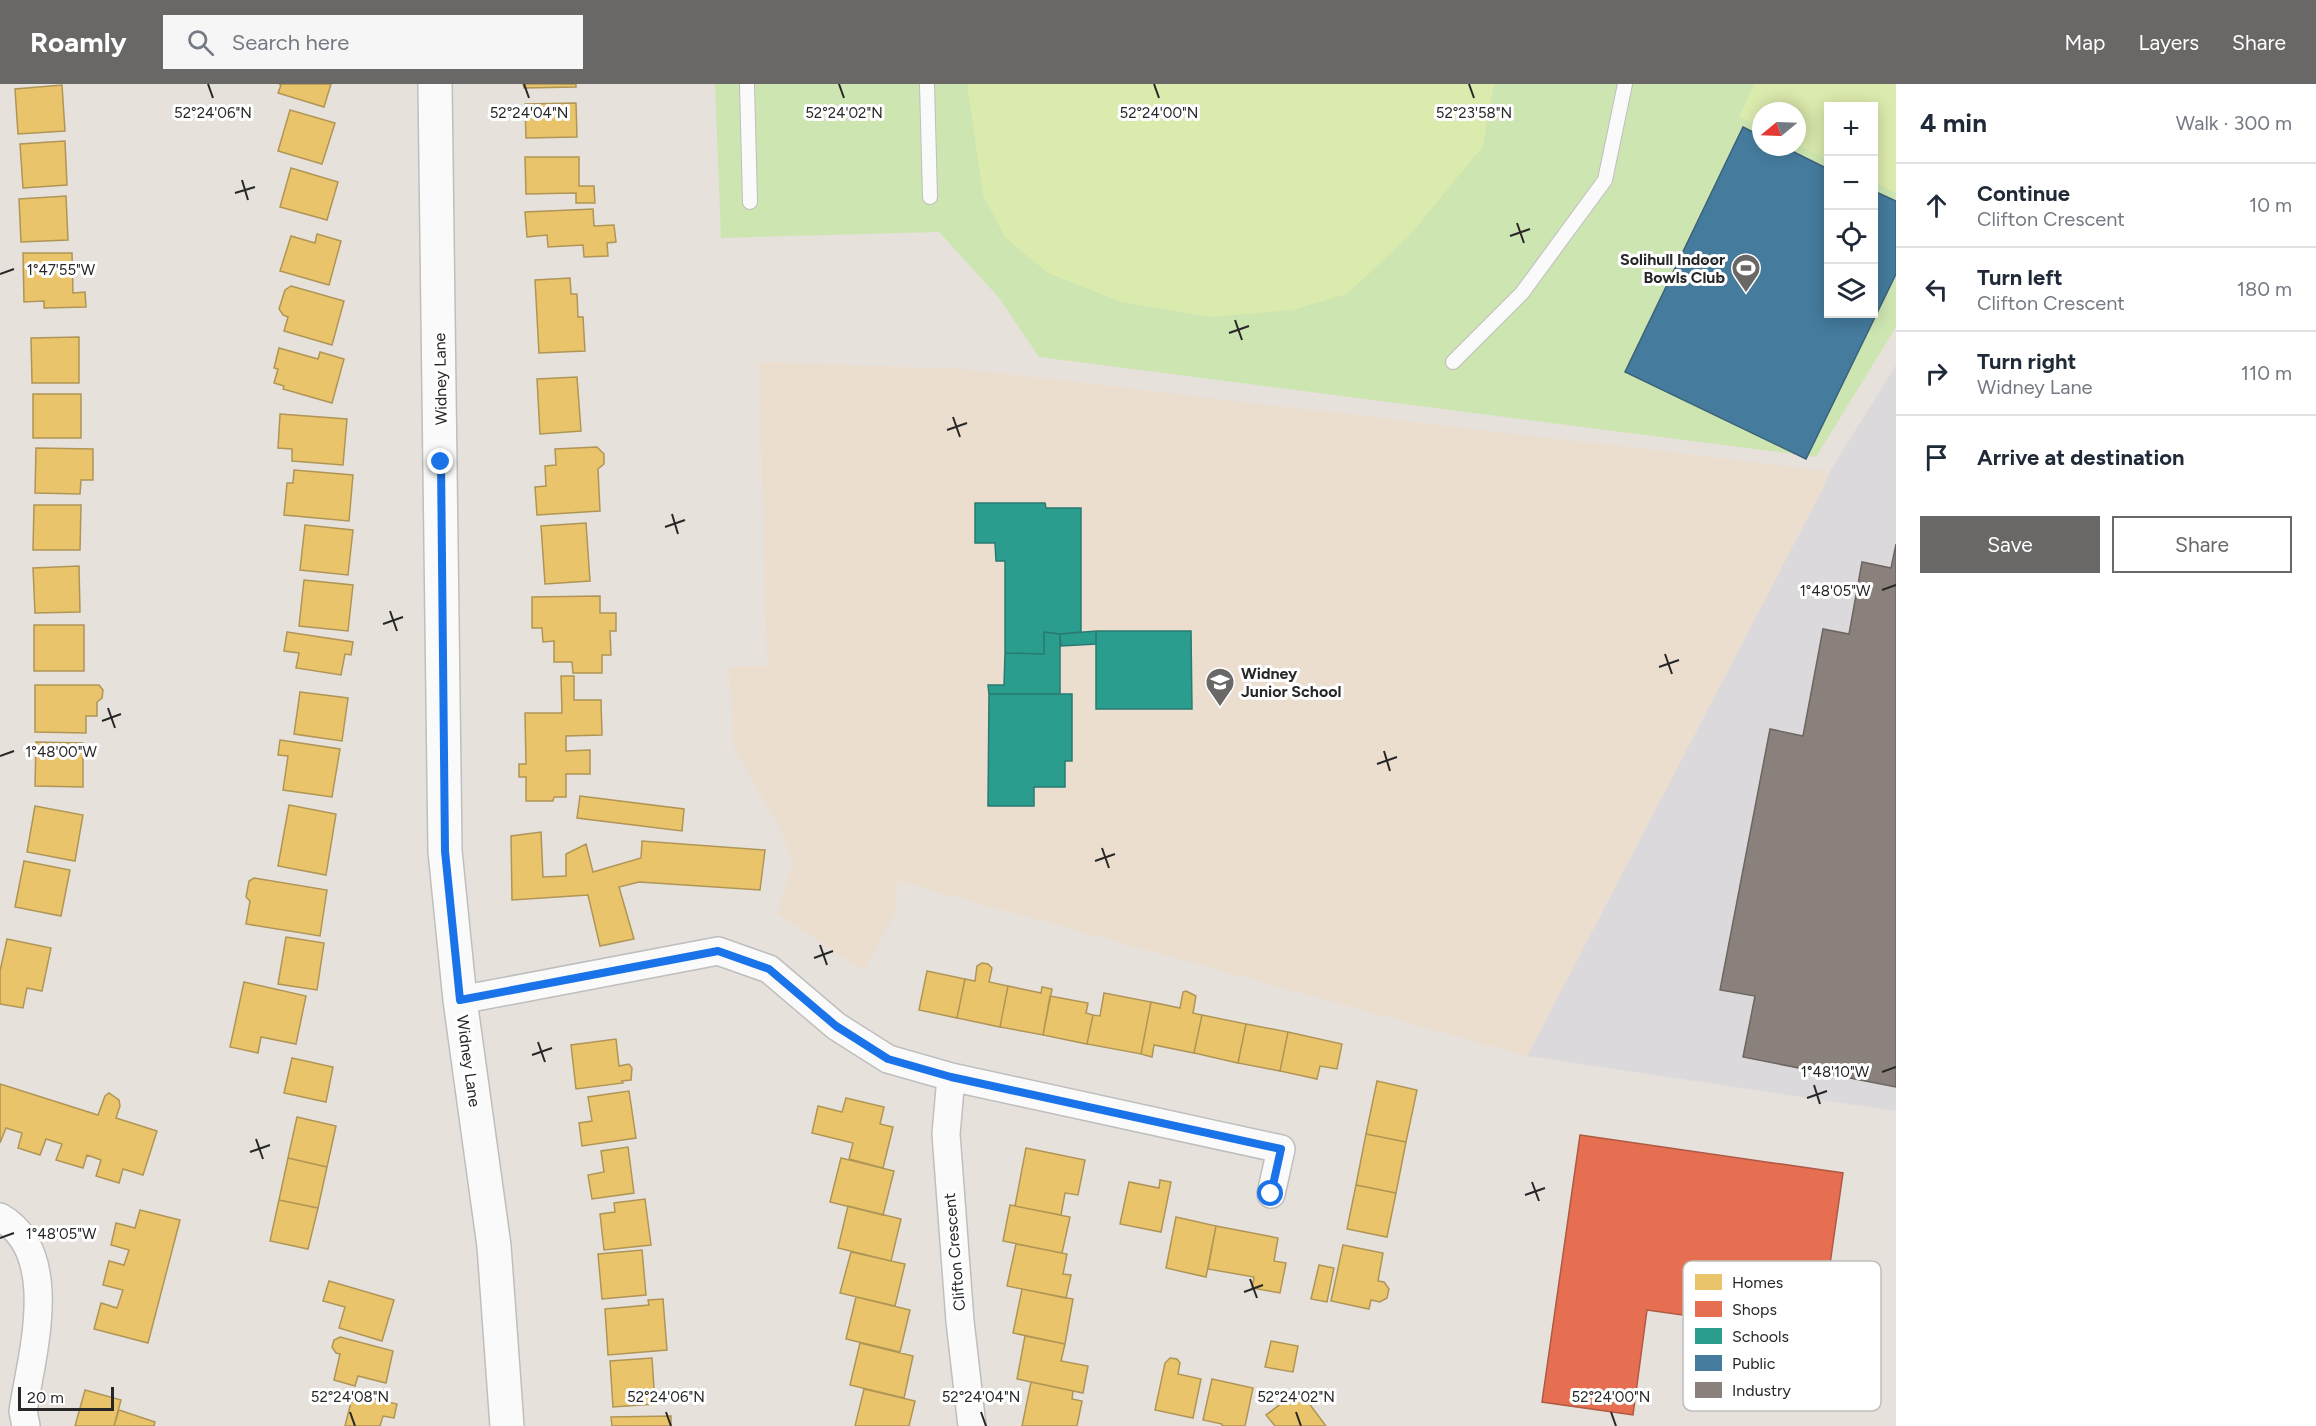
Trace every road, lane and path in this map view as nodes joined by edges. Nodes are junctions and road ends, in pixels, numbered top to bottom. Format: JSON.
{"nodes":[{"id":1,"x":435,"y":84,"type":"edge"},
{"id":2,"x":747,"y":84,"type":"edge"},
{"id":3,"x":927,"y":84,"type":"edge"},
{"id":4,"x":1625,"y":84,"type":"edge"},
{"id":5,"x":930,"y":197,"type":"dead end"},
{"id":6,"x":750,"y":202,"type":"dead end"},
{"id":7,"x":1453,"y":362,"type":"dead end"},
{"id":8,"x":460,"y":1000,"type":"junction"},
{"id":9,"x":951,"y":1077,"type":"junction"},
{"id":10,"x":1271,"y":1194,"type":"dead end"},
{"id":11,"x":0,"y":1217,"type":"edge"},
{"id":12,"x":26,"y":1426,"type":"edge"},
{"id":13,"x":507,"y":1426,"type":"edge"},
{"id":14,"x":972,"y":1426,"type":"edge"}],
"edges":[{"from":1,"to":8,"type":"street","name":"Widney Lane"},
{"from":2,"to":6,"type":"lane"},
{"from":3,"to":5,"type":"lane"},
{"from":4,"to":7,"type":"lane"},
{"from":8,"to":9,"type":"street"},
{"from":8,"to":13,"type":"street","name":"Widney Lane"},
{"from":9,"to":10,"type":"street"},
{"from":9,"to":14,"type":"street","name":"Clifton Crescent"},
{"from":11,"to":12,"type":"street"}]}
